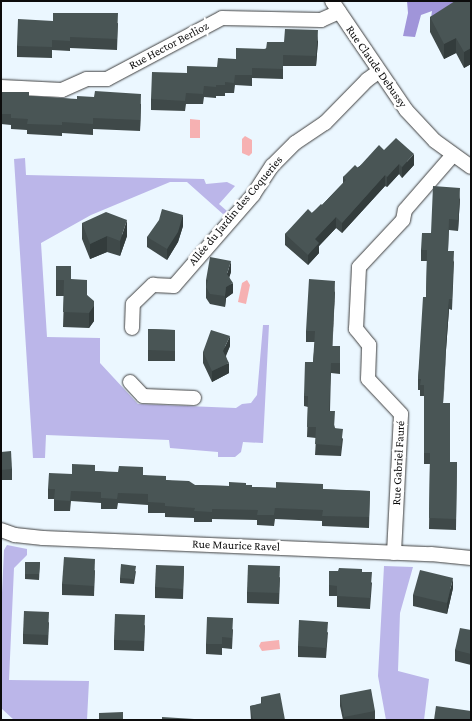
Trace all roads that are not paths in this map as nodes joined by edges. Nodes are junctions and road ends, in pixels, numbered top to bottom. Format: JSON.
{"nodes":[{"id":1,"x":335,"y":6,"type":"edge"},
{"id":2,"x":378,"y":72,"type":"junction"},
{"id":3,"x":1,"y":87,"type":"edge"},
{"id":4,"x":453,"y":155,"type":"junction"},
{"id":5,"x":471,"y":167,"type":"edge"},
{"id":6,"x":132,"y":328,"type":"dead end"},
{"id":7,"x":130,"y":382,"type":"dead end"},
{"id":8,"x":194,"y":398,"type":"dead end"},
{"id":9,"x":1,"y":530,"type":"edge"},
{"id":10,"x":394,"y":553,"type":"junction"},
{"id":11,"x":471,"y":558,"type":"edge"}],
"edges":[{"from":1,"to":2,"type":"street","name":"Rue Claude Debussy"},
{"from":1,"to":3,"type":"street","name":"Rue Hector Berlioz"},
{"from":2,"to":4,"type":"street","name":"Rue Claude Debussy"},
{"from":2,"to":6,"type":"street","name":"Allée du Jardin des Coqueries"},
{"from":4,"to":5,"type":"street","name":"Rue Claude Debussy"},
{"from":4,"to":10,"type":"street","name":"Rue Gabriel Fauré"},
{"from":7,"to":8,"type":"street"},
{"from":9,"to":10,"type":"street","name":"Rue Maurice Ravel"},
{"from":10,"to":11,"type":"street","name":"Rue Maurice Ravel"}]}
